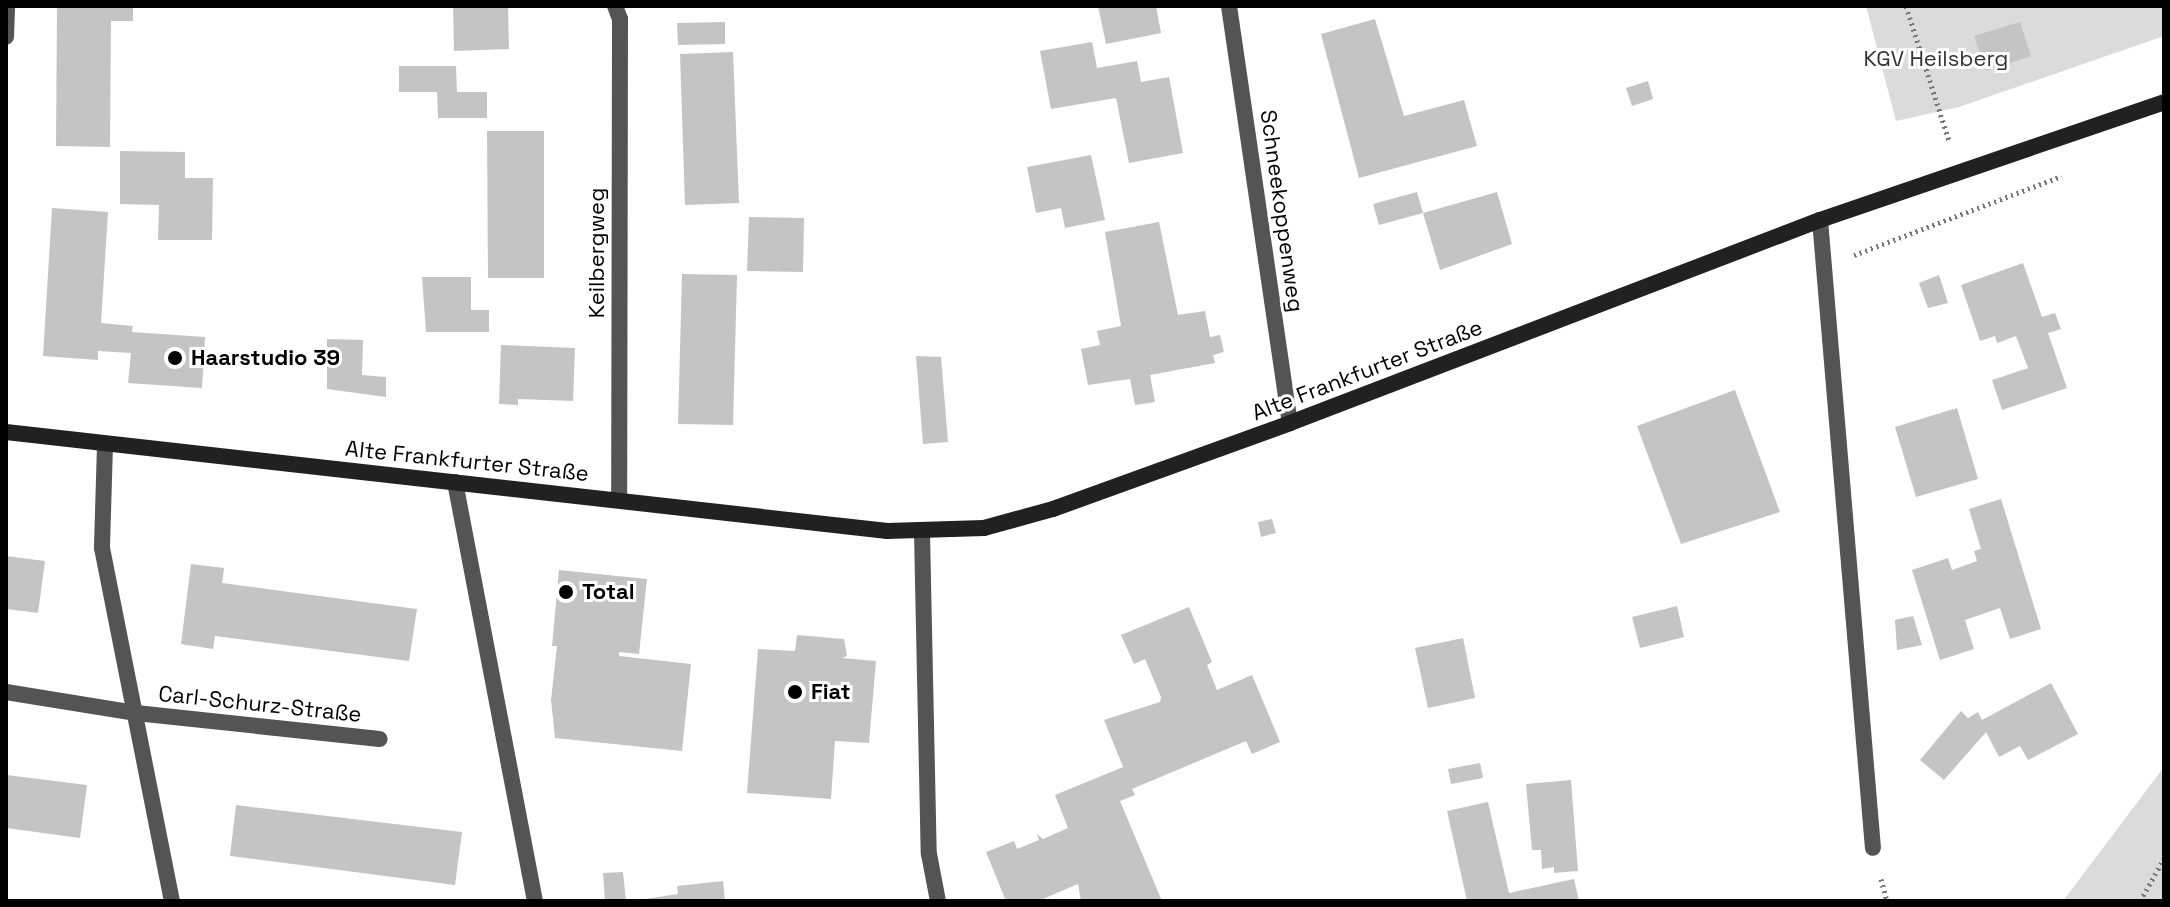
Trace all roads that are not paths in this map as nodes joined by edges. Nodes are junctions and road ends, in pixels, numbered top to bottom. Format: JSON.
{"nodes":[{"id":1,"x":7,"y":6,"type":"edge"},
{"id":2,"x":615,"y":6,"type":"edge"},
{"id":3,"x":1229,"y":6,"type":"edge"},
{"id":4,"x":6,"y":37,"type":"edge"},
{"id":5,"x":2164,"y":102,"type":"edge"},
{"id":6,"x":1820,"y":220,"type":"junction"},
{"id":7,"x":1290,"y":423,"type":"junction"},
{"id":8,"x":6,"y":432,"type":"edge"},
{"id":9,"x":105,"y":445,"type":"junction"},
{"id":10,"x":455,"y":482,"type":"junction"},
{"id":11,"x":619,"y":500,"type":"junction"},
{"id":12,"x":922,"y":533,"type":"junction"},
{"id":13,"x":6,"y":692,"type":"edge"},
{"id":14,"x":136,"y":713,"type":"junction"},
{"id":15,"x":380,"y":739,"type":"dead end"},
{"id":16,"x":1873,"y":848,"type":"dead end"},
{"id":17,"x":172,"y":901,"type":"edge"},
{"id":18,"x":535,"y":901,"type":"edge"},
{"id":19,"x":938,"y":901,"type":"edge"}],
"edges":[{"from":1,"to":4,"type":"street"},
{"from":2,"to":11,"type":"street","name":"Keilbergweg"},
{"from":3,"to":7,"type":"street","name":"Schneekoppenweg"},
{"from":5,"to":6,"type":"street","name":"Alte Frankfurter Straße"},
{"from":6,"to":7,"type":"street","name":"Alte Frankfurter Straße"},
{"from":6,"to":16,"type":"street"},
{"from":7,"to":12,"type":"street","name":"Alte Frankfurter Straße"},
{"from":8,"to":9,"type":"street","name":"Alte Frankfurter Straße"},
{"from":9,"to":10,"type":"street","name":"Alte Frankfurter Straße"},
{"from":9,"to":14,"type":"street","name":"Carl-Schurz-Straße"},
{"from":10,"to":11,"type":"street","name":"Alte Frankfurter Straße"},
{"from":10,"to":18,"type":"street"},
{"from":11,"to":12,"type":"street","name":"Alte Frankfurter Straße"},
{"from":12,"to":19,"type":"street"},
{"from":13,"to":14,"type":"street","name":"Carl-Schurz-Straße"},
{"from":14,"to":15,"type":"street","name":"Carl-Schurz-Straße"},
{"from":14,"to":17,"type":"street","name":"Carl-Schurz-Straße"}]}
